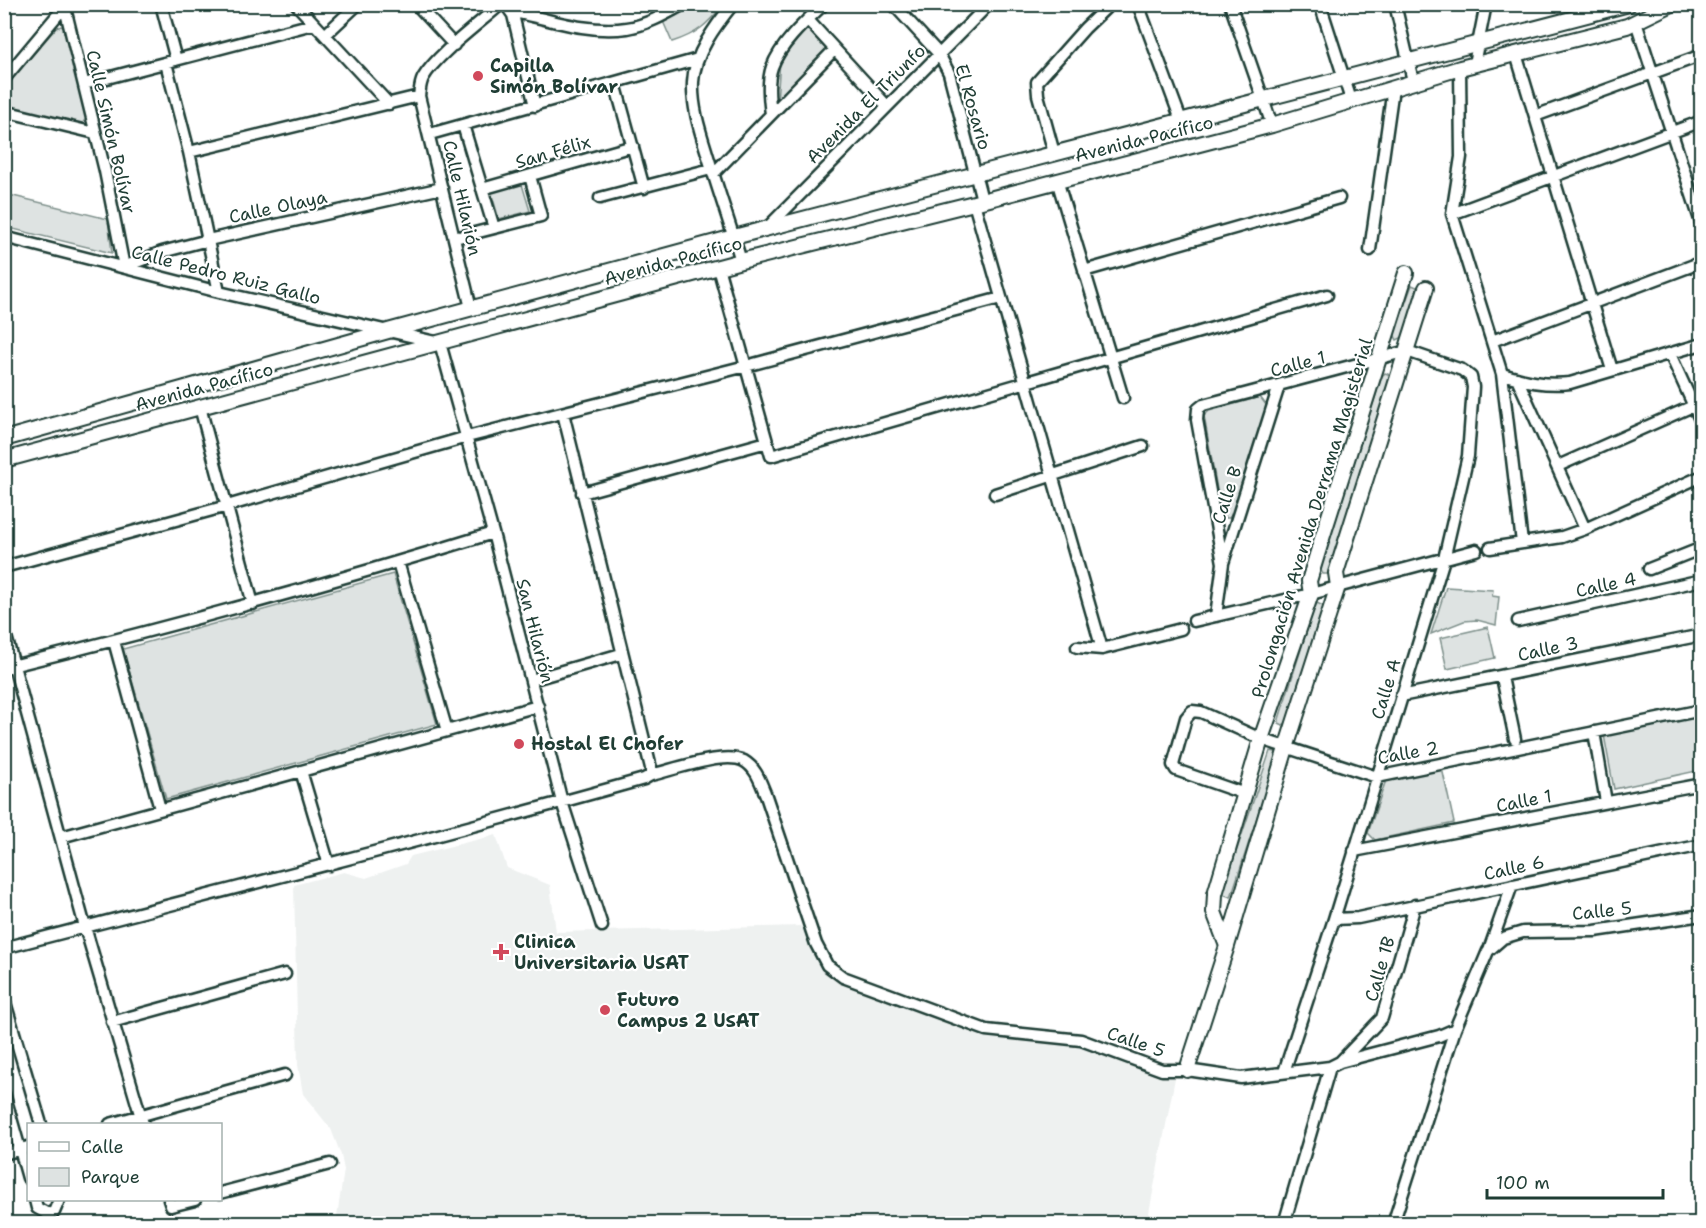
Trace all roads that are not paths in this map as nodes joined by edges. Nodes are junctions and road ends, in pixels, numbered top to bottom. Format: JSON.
{"nodes":[{"id":1,"x":161,"y":4,"type":"edge"},
{"id":2,"x":296,"y":4,"type":"edge"},
{"id":3,"x":358,"y":4,"type":"edge"},
{"id":4,"x":416,"y":4,"type":"edge"},
{"id":5,"x":684,"y":4,"type":"edge"},
{"id":6,"x":733,"y":4,"type":"edge"},
{"id":7,"x":824,"y":4,"type":"edge"},
{"id":8,"x":893,"y":4,"type":"edge"},
{"id":9,"x":1110,"y":4,"type":"edge"},
{"id":10,"x":1138,"y":4,"type":"edge"},
{"id":11,"x":1230,"y":4,"type":"edge"},
{"id":12,"x":1320,"y":4,"type":"edge"},
{"id":13,"x":1395,"y":4,"type":"edge"},
{"id":14,"x":1486,"y":4,"type":"edge"},
{"id":15,"x":1629,"y":4,"type":"edge"},
{"id":16,"x":64,"y":5,"type":"edge"},
{"id":17,"x":989,"y":5,"type":"edge"},
{"id":18,"x":1666,"y":6,"type":"edge"},
{"id":19,"x":505,"y":7,"type":"edge"},
{"id":20,"x":808,"y":20,"type":"junction"},
{"id":21,"x":1636,"y":22,"type":"junction"},
{"id":22,"x":313,"y":24,"type":"junction"},
{"id":23,"x":325,"y":35,"type":"junction"},
{"id":24,"x":1479,"y":43,"type":"junction"},
{"id":25,"x":454,"y":45,"type":"junction"},
{"id":26,"x":834,"y":50,"type":"junction"},
{"id":27,"x":939,"y":54,"type":"junction"},
{"id":28,"x":1516,"y":54,"type":"junction"},
{"id":29,"x":1701,"y":55,"type":"edge"},
{"id":30,"x":698,"y":59,"type":"junction"},
{"id":31,"x":1408,"y":61,"type":"junction"},
{"id":32,"x":171,"y":62,"type":"junction"},
{"id":33,"x":1474,"y":64,"type":"junction"},
{"id":34,"x":1460,"y":68,"type":"junction"},
{"id":35,"x":1653,"y":73,"type":"junction"},
{"id":36,"x":1344,"y":78,"type":"junction"},
{"id":37,"x":4,"y":79,"type":"edge"},
{"id":38,"x":1413,"y":81,"type":"junction"},
{"id":39,"x":615,"y":83,"type":"junction"},
{"id":40,"x":84,"y":84,"type":"junction"},
{"id":41,"x":1393,"y":88,"type":"junction"},
{"id":42,"x":419,"y":96,"type":"junction"},
{"id":43,"x":1263,"y":99,"type":"junction"},
{"id":44,"x":1351,"y":100,"type":"junction"},
{"id":45,"x":389,"y":104,"type":"junction"},
{"id":46,"x":535,"y":106,"type":"junction"},
{"id":47,"x":886,"y":106,"type":"junction"},
{"id":48,"x":4,"y":111,"type":"edge"},
{"id":49,"x":771,"y":114,"type":"junction"},
{"id":50,"x":1535,"y":116,"type":"junction"},
{"id":51,"x":1181,"y":120,"type":"junction"},
{"id":52,"x":1701,"y":121,"type":"edge"},
{"id":53,"x":463,"y":125,"type":"junction"},
{"id":54,"x":1272,"y":125,"type":"junction"},
{"id":55,"x":1672,"y":132,"type":"junction"},
{"id":56,"x":95,"y":133,"type":"junction"},
{"id":57,"x":430,"y":134,"type":"junction"},
{"id":58,"x":633,"y":146,"type":"junction"},
{"id":59,"x":189,"y":152,"type":"junction"},
{"id":60,"x":1054,"y":153,"type":"junction"},
{"id":61,"x":712,"y":172,"type":"junction"},
{"id":62,"x":975,"y":174,"type":"junction"},
{"id":63,"x":530,"y":176,"type":"junction"},
{"id":64,"x":1553,"y":176,"type":"junction"},
{"id":65,"x":1057,"y":180,"type":"junction"},
{"id":66,"x":442,"y":188,"type":"junction"},
{"id":67,"x":644,"y":188,"type":"junction"},
{"id":68,"x":482,"y":189,"type":"junction"},
{"id":69,"x":600,"y":198,"type":"dead end"},
{"id":70,"x":1339,"y":198,"type":"dead end"},
{"id":71,"x":978,"y":201,"type":"junction"},
{"id":72,"x":1452,"y":214,"type":"junction"},
{"id":73,"x":1701,"y":226,"type":"edge"},
{"id":74,"x":494,"y":228,"type":"junction"},
{"id":75,"x":767,"y":228,"type":"junction"},
{"id":76,"x":4,"y":237,"type":"edge"},
{"id":77,"x":734,"y":237,"type":"junction"},
{"id":78,"x":455,"y":238,"type":"junction"},
{"id":79,"x":208,"y":240,"type":"junction"},
{"id":80,"x":1370,"y":250,"type":"dead end"},
{"id":81,"x":741,"y":261,"type":"junction"},
{"id":82,"x":1701,"y":262,"type":"edge"},
{"id":83,"x":124,"y":267,"type":"junction"},
{"id":84,"x":718,"y":267,"type":"junction"},
{"id":85,"x":1084,"y":271,"type":"junction"},
{"id":86,"x":1406,"y":273,"type":"dead end"},
{"id":87,"x":1426,"y":288,"type":"dead end"},
{"id":88,"x":219,"y":292,"type":"junction"},
{"id":89,"x":1327,"y":295,"type":"dead end"},
{"id":90,"x":1001,"y":298,"type":"junction"},
{"id":91,"x":1592,"y":303,"type":"junction"},
{"id":92,"x":471,"y":308,"type":"junction"},
{"id":93,"x":388,"y":331,"type":"junction"},
{"id":94,"x":1492,"y":341,"type":"junction"},
{"id":95,"x":440,"y":343,"type":"junction"},
{"id":96,"x":1701,"y":344,"type":"edge"},
{"id":97,"x":1407,"y":351,"type":"junction"},
{"id":98,"x":1670,"y":354,"type":"junction"},
{"id":99,"x":1110,"y":358,"type":"junction"},
{"id":100,"x":1380,"y":359,"type":"junction"},
{"id":101,"x":746,"y":366,"type":"junction"},
{"id":102,"x":1612,"y":370,"type":"junction"},
{"id":103,"x":1502,"y":374,"type":"junction"},
{"id":104,"x":1517,"y":378,"type":"junction"},
{"id":105,"x":1025,"y":383,"type":"junction"},
{"id":106,"x":1279,"y":386,"type":"junction"},
{"id":107,"x":1123,"y":398,"type":"dead end"},
{"id":108,"x":1697,"y":404,"type":"edge"},
{"id":109,"x":200,"y":407,"type":"junction"},
{"id":110,"x":563,"y":413,"type":"junction"},
{"id":111,"x":1701,"y":424,"type":"edge"},
{"id":112,"x":467,"y":437,"type":"junction"},
{"id":113,"x":4,"y":439,"type":"edge"},
{"id":114,"x":767,"y":442,"type":"junction"},
{"id":115,"x":1143,"y":446,"type":"dead end"},
{"id":116,"x":4,"y":460,"type":"edge"},
{"id":117,"x":1558,"y":466,"type":"junction"},
{"id":118,"x":1051,"y":476,"type":"junction"},
{"id":119,"x":1701,"y":476,"type":"edge"},
{"id":120,"x":582,"y":493,"type":"junction"},
{"id":121,"x":995,"y":494,"type":"dead end"},
{"id":122,"x":227,"y":506,"type":"junction"},
{"id":123,"x":1585,"y":529,"type":"junction"},
{"id":124,"x":493,"y":533,"type":"junction"},
{"id":125,"x":1522,"y":543,"type":"junction"},
{"id":126,"x":1490,"y":548,"type":"dead end"},
{"id":127,"x":1701,"y":548,"type":"edge"},
{"id":128,"x":1476,"y":550,"type":"dead end"},
{"id":129,"x":1444,"y":559,"type":"junction"},
{"id":130,"x":398,"y":562,"type":"junction"},
{"id":131,"x":1223,"y":563,"type":"junction"},
{"id":132,"x":4,"y":567,"type":"edge"},
{"id":133,"x":1649,"y":570,"type":"dead end"},
{"id":134,"x":1701,"y":580,"type":"edge"},
{"id":135,"x":1338,"y":585,"type":"junction"},
{"id":136,"x":1311,"y":594,"type":"junction"},
{"id":137,"x":253,"y":604,"type":"junction"},
{"id":138,"x":1216,"y":616,"type":"junction"},
{"id":139,"x":1194,"y":621,"type":"dead end"},
{"id":140,"x":1518,"y":621,"type":"dead end"},
{"id":141,"x":4,"y":628,"type":"edge"},
{"id":142,"x":1181,"y":629,"type":"dead end"},
{"id":143,"x":1701,"y":634,"type":"edge"},
{"id":144,"x":114,"y":641,"type":"junction"},
{"id":145,"x":1077,"y":647,"type":"dead end"},
{"id":146,"x":1102,"y":649,"type":"junction"},
{"id":147,"x":621,"y":654,"type":"junction"},
{"id":148,"x":10,"y":667,"type":"edge"},
{"id":149,"x":531,"y":680,"type":"junction"},
{"id":150,"x":1503,"y":682,"type":"dead end"},
{"id":151,"x":1401,"y":696,"type":"junction"},
{"id":152,"x":538,"y":706,"type":"junction"},
{"id":153,"x":1701,"y":710,"type":"edge"},
{"id":154,"x":447,"y":731,"type":"junction"},
{"id":155,"x":1594,"y":732,"type":"junction"},
{"id":156,"x":1515,"y":739,"type":"dead end"},
{"id":157,"x":1261,"y":740,"type":"junction"},
{"id":158,"x":1286,"y":748,"type":"junction"},
{"id":159,"x":301,"y":771,"type":"junction"},
{"id":160,"x":651,"y":775,"type":"junction"},
{"id":161,"x":1377,"y":777,"type":"junction"},
{"id":162,"x":1701,"y":784,"type":"edge"},
{"id":163,"x":1245,"y":794,"type":"junction"},
{"id":164,"x":562,"y":802,"type":"junction"},
{"id":165,"x":1606,"y":802,"type":"junction"},
{"id":166,"x":160,"y":809,"type":"junction"},
{"id":167,"x":61,"y":837,"type":"junction"},
{"id":168,"x":1701,"y":845,"type":"edge"},
{"id":169,"x":1354,"y":852,"type":"junction"},
{"id":170,"x":329,"y":865,"type":"junction"},
{"id":171,"x":1512,"y":885,"type":"junction"},
{"id":172,"x":1415,"y":905,"type":"junction"},
{"id":173,"x":1701,"y":915,"type":"edge"},
{"id":174,"x":1334,"y":919,"type":"junction"},
{"id":175,"x":602,"y":926,"type":"dead end"},
{"id":176,"x":85,"y":927,"type":"junction"},
{"id":177,"x":1227,"y":946,"type":"junction"},
{"id":178,"x":4,"y":948,"type":"edge"},
{"id":179,"x":1488,"y":951,"type":"junction"},
{"id":180,"x":285,"y":974,"type":"dead end"},
{"id":181,"x":4,"y":999,"type":"edge"},
{"id":182,"x":112,"y":1022,"type":"junction"},
{"id":183,"x":1455,"y":1029,"type":"junction"},
{"id":184,"x":1335,"y":1065,"type":"junction"},
{"id":185,"x":1187,"y":1070,"type":"junction"},
{"id":186,"x":1284,"y":1072,"type":"junction"},
{"id":187,"x":285,"y":1076,"type":"dead end"},
{"id":188,"x":4,"y":1093,"type":"edge"},
{"id":189,"x":142,"y":1120,"type":"edge"},
{"id":190,"x":40,"y":1123,"type":"edge"},
{"id":191,"x":123,"y":1123,"type":"edge"},
{"id":192,"x":24,"y":1149,"type":"edge"},
{"id":193,"x":4,"y":1154,"type":"edge"},
{"id":194,"x":330,"y":1164,"type":"dead end"},
{"id":195,"x":27,"y":1171,"type":"edge"},
{"id":196,"x":222,"y":1192,"type":"edge"},
{"id":197,"x":35,"y":1201,"type":"edge"},
{"id":198,"x":59,"y":1201,"type":"edge"},
{"id":199,"x":169,"y":1201,"type":"edge"},
{"id":200,"x":191,"y":1201,"type":"edge"},
{"id":201,"x":52,"y":1218,"type":"edge"},
{"id":202,"x":1284,"y":1224,"type":"edge"},
{"id":203,"x":1393,"y":1224,"type":"edge"}],
"edges":[{"from":1,"to":32,"type":"street"},
{"from":2,"to":22,"type":"street"},
{"from":3,"to":23,"type":"street"},
{"from":4,"to":25,"type":"street"},
{"from":5,"to":19,"type":"street"},
{"from":6,"to":30,"type":"street"},
{"from":7,"to":20,"type":"street"},
{"from":8,"to":27,"type":"street","name":"El Rosario"},
{"from":9,"to":60,"type":"street"},
{"from":10,"to":51,"type":"street"},
{"from":11,"to":43,"type":"street"},
{"from":12,"to":36,"type":"street"},
{"from":13,"to":31,"type":"street"},
{"from":14,"to":24,"type":"street"},
{"from":15,"to":24,"type":"street","name":"Avenida Pacífico"},
{"from":16,"to":37,"type":"street"},
{"from":16,"to":40,"type":"street","name":"Calle Simón Bolívar"},
{"from":17,"to":27,"type":"street","name":"Avenida El Triunfo"},
{"from":18,"to":21,"type":"street","name":"Avenida Pacífico"},
{"from":19,"to":25,"type":"street"},
{"from":19,"to":46,"type":"street"},
{"from":20,"to":26,"type":"street"},
{"from":20,"to":49,"type":"street"},
{"from":21,"to":28,"type":"street","name":"Avenida Pacífico"},
{"from":21,"to":35,"type":"street"},
{"from":22,"to":23,"type":"street"},
{"from":22,"to":32,"type":"street"},
{"from":23,"to":45,"type":"street"},
{"from":24,"to":31,"type":"street","name":"Avenida Pacífico"},
{"from":24,"to":33,"type":"street"},
{"from":25,"to":42,"type":"street"},
{"from":26,"to":47,"type":"street"},
{"from":26,"to":49,"type":"street"},
{"from":27,"to":47,"type":"street","name":"Avenida El Triunfo"},
{"from":27,"to":62,"type":"street","name":"El Rosario"},
{"from":28,"to":33,"type":"street","name":"Avenida Pacífico"},
{"from":28,"to":50,"type":"street"},
{"from":29,"to":35,"type":"street"},
{"from":30,"to":39,"type":"street"},
{"from":30,"to":61,"type":"street"},
{"from":31,"to":36,"type":"street","name":"Avenida Pacífico"},
{"from":31,"to":38,"type":"street"},
{"from":32,"to":40,"type":"street"},
{"from":32,"to":59,"type":"street"},
{"from":33,"to":34,"type":"street","name":"Avenida Pacífico"},
{"from":34,"to":38,"type":"street","name":"Avenida Pacífico"},
{"from":34,"to":72,"type":"street"},
{"from":35,"to":50,"type":"street"},
{"from":35,"to":55,"type":"street"},
{"from":36,"to":43,"type":"street","name":"Avenida Pacífico"},
{"from":36,"to":44,"type":"street"},
{"from":38,"to":41,"type":"street","name":"Avenida Pacífico"},
{"from":39,"to":46,"type":"street"},
{"from":39,"to":58,"type":"street"},
{"from":40,"to":56,"type":"street","name":"Calle Simón Bolívar"},
{"from":41,"to":44,"type":"street","name":"Avenida Pacífico"},
{"from":41,"to":80,"type":"street"},
{"from":42,"to":45,"type":"street"},
{"from":42,"to":57,"type":"street","name":"Calle Hilarión"},
{"from":43,"to":51,"type":"street","name":"Avenida Pacífico"},
{"from":43,"to":54,"type":"street"},
{"from":44,"to":54,"type":"street","name":"Avenida Pacífico"},
{"from":45,"to":59,"type":"street"},
{"from":46,"to":53,"type":"street"},
{"from":47,"to":75,"type":"street","name":"Avenida El Triunfo"},
{"from":48,"to":56,"type":"street"},
{"from":49,"to":61,"type":"street"},
{"from":50,"to":64,"type":"street"},
{"from":51,"to":60,"type":"street","name":"Avenida Pacífico"},
{"from":52,"to":55,"type":"street"},
{"from":53,"to":57,"type":"street"},
{"from":53,"to":68,"type":"street"},
{"from":54,"to":65,"type":"street","name":"Avenida Pacífico"},
{"from":55,"to":64,"type":"street"},
{"from":55,"to":73,"type":"street"},
{"from":56,"to":83,"type":"street","name":"Calle Simón Bolívar"},
{"from":57,"to":66,"type":"street","name":"Calle Hilarión"},
{"from":58,"to":63,"type":"street","name":"San Félix"},
{"from":58,"to":67,"type":"street"},
{"from":59,"to":79,"type":"street"},
{"from":60,"to":62,"type":"street","name":"Avenida Pacífico"},
{"from":61,"to":67,"type":"street"},
{"from":61,"to":77,"type":"street"},
{"from":62,"to":71,"type":"street","name":"El Rosario"},
{"from":62,"to":75,"type":"street","name":"Avenida Pacífico"},
{"from":63,"to":68,"type":"street","name":"San Félix"},
{"from":63,"to":74,"type":"street"},
{"from":64,"to":72,"type":"street"},
{"from":64,"to":91,"type":"street"},
{"from":65,"to":71,"type":"street","name":"Avenida Pacífico"},
{"from":65,"to":85,"type":"street"},
{"from":66,"to":78,"type":"street","name":"Calle Hilarión"},
{"from":66,"to":79,"type":"street","name":"Calle Olaya"},
{"from":67,"to":69,"type":"street"},
{"from":68,"to":74,"type":"street"},
{"from":70,"to":85,"type":"street"},
{"from":71,"to":81,"type":"street","name":"Avenida Pacífico"},
{"from":71,"to":90,"type":"street","name":"El Rosario"},
{"from":72,"to":94,"type":"street"},
{"from":74,"to":78,"type":"street"},
{"from":75,"to":77,"type":"street","name":"Avenida Pacífico"},
{"from":76,"to":83,"type":"street","name":"Calle Pedro Ruiz Gallo"},
{"from":77,"to":81,"type":"street"},
{"from":77,"to":92,"type":"street","name":"Avenida Pacífico"},
{"from":78,"to":92,"type":"street","name":"Calle Hilarión"},
{"from":79,"to":83,"type":"street","name":"Calle Olaya"},
{"from":79,"to":88,"type":"street"},
{"from":81,"to":84,"type":"street","name":"Avenida Pacífico"},
{"from":82,"to":91,"type":"street"},
{"from":83,"to":88,"type":"street","name":"Calle Pedro Ruiz Gallo"},
{"from":84,"to":95,"type":"street","name":"Avenida Pacífico"},
{"from":84,"to":101,"type":"street"},
{"from":85,"to":99,"type":"street"},
{"from":86,"to":100,"type":"street","name":"Prolongación Avenida Derrama Magisterial"},
{"from":87,"to":97,"type":"street"},
{"from":88,"to":93,"type":"street","name":"Calle Pedro Ruiz Gallo"},
{"from":89,"to":99,"type":"street"},
{"from":90,"to":101,"type":"street"},
{"from":90,"to":105,"type":"street","name":"El Rosario"},
{"from":91,"to":94,"type":"street"},
{"from":91,"to":102,"type":"street"},
{"from":92,"to":93,"type":"street","name":"Avenida Pacífico"},
{"from":93,"to":95,"type":"street","name":"Calle Pedro Ruiz Gallo"},
{"from":93,"to":113,"type":"street","name":"Avenida Pacífico"},
{"from":94,"to":103,"type":"street"},
{"from":95,"to":109,"type":"street","name":"Avenida Pacífico"},
{"from":95,"to":112,"type":"street","name":"San Hilarión"},
{"from":96,"to":98,"type":"street"},
{"from":97,"to":100,"type":"street","name":"Calle 1"},
{"from":97,"to":129,"type":"street","name":"Calle A"},
{"from":97,"to":135,"type":"street"},
{"from":98,"to":102,"type":"street"},
{"from":98,"to":108,"type":"street"},
{"from":99,"to":105,"type":"street"},
{"from":99,"to":107,"type":"street"},
{"from":100,"to":106,"type":"street","name":"Calle 1"},
{"from":100,"to":136,"type":"street","name":"Prolongación Avenida Derrama Magisterial"},
{"from":101,"to":110,"type":"street"},
{"from":101,"to":114,"type":"street"},
{"from":102,"to":104,"type":"street"},
{"from":103,"to":104,"type":"street"},
{"from":103,"to":125,"type":"street"},
{"from":104,"to":117,"type":"street"},
{"from":105,"to":114,"type":"street"},
{"from":105,"to":118,"type":"street","name":"El Rosario"},
{"from":106,"to":131,"type":"street","name":"Calle B"},
{"from":106,"to":131,"type":"street","name":"Calle 1"},
{"from":108,"to":111,"type":"street"},
{"from":108,"to":117,"type":"street"},
{"from":109,"to":116,"type":"street","name":"Avenida Pacífico"},
{"from":109,"to":122,"type":"street"},
{"from":110,"to":112,"type":"street"},
{"from":110,"to":120,"type":"street"},
{"from":112,"to":122,"type":"street"},
{"from":112,"to":124,"type":"street","name":"San Hilarión"},
{"from":114,"to":120,"type":"street"},
{"from":115,"to":118,"type":"street"},
{"from":117,"to":123,"type":"street"},
{"from":118,"to":121,"type":"street"},
{"from":118,"to":146,"type":"street","name":"El Rosario"},
{"from":119,"to":123,"type":"street"},
{"from":120,"to":147,"type":"street"},
{"from":122,"to":132,"type":"street"},
{"from":122,"to":137,"type":"street"},
{"from":123,"to":125,"type":"street"},
{"from":124,"to":130,"type":"street"},
{"from":124,"to":149,"type":"street","name":"San Hilarión"},
{"from":125,"to":126,"type":"street"},
{"from":127,"to":133,"type":"street"},
{"from":128,"to":129,"type":"street"},
{"from":129,"to":135,"type":"street"},
{"from":129,"to":151,"type":"street","name":"Calle A"},
{"from":130,"to":137,"type":"street"},
{"from":130,"to":154,"type":"street"},
{"from":131,"to":138,"type":"street","name":"Calle B"},
{"from":134,"to":140,"type":"street","name":"Calle 4"},
{"from":135,"to":136,"type":"street"},
{"from":135,"to":158,"type":"street"},
{"from":136,"to":138,"type":"street"},
{"from":136,"to":157,"type":"street","name":"Prolongación Avenida Derrama Magisterial"},
{"from":137,"to":144,"type":"street"},
{"from":138,"to":139,"type":"street"},
{"from":141,"to":148,"type":"street"},
{"from":142,"to":146,"type":"street"},
{"from":143,"to":151,"type":"street","name":"Calle 3"},
{"from":144,"to":148,"type":"street"},
{"from":144,"to":166,"type":"street"},
{"from":145,"to":146,"type":"street"},
{"from":147,"to":149,"type":"street"},
{"from":147,"to":160,"type":"street"},
{"from":148,"to":167,"type":"street"},
{"from":149,"to":152,"type":"street","name":"San Hilarión"},
{"from":150,"to":156,"type":"street"},
{"from":151,"to":161,"type":"street","name":"Calle A"},
{"from":152,"to":154,"type":"street"},
{"from":152,"to":164,"type":"street","name":"San Hilarión"},
{"from":153,"to":155,"type":"street","name":"Calle 2"},
{"from":154,"to":159,"type":"street"},
{"from":155,"to":161,"type":"street","name":"Calle 2"},
{"from":155,"to":165,"type":"street"},
{"from":157,"to":158,"type":"street","name":"Calle 2"},
{"from":157,"to":163,"type":"street","name":"Prolongación Avenida Derrama Magisterial"},
{"from":157,"to":163,"type":"street","name":"Calle 2"},
{"from":158,"to":161,"type":"street","name":"Calle 2"},
{"from":158,"to":177,"type":"street"},
{"from":159,"to":166,"type":"street"},
{"from":159,"to":170,"type":"street"},
{"from":160,"to":164,"type":"street","name":"Calle 5"},
{"from":160,"to":185,"type":"street","name":"Calle 5"},
{"from":161,"to":169,"type":"street","name":"Calle A"},
{"from":162,"to":165,"type":"street","name":"Calle 1"},
{"from":163,"to":177,"type":"street","name":"Prolongación Avenida Derrama Magisterial"},
{"from":164,"to":170,"type":"street","name":"Calle 5"},
{"from":164,"to":175,"type":"street","name":"San Hilarión"},
{"from":165,"to":169,"type":"street","name":"Calle 1"},
{"from":166,"to":167,"type":"street"},
{"from":167,"to":176,"type":"street"},
{"from":168,"to":171,"type":"street","name":"Calle 6"},
{"from":169,"to":174,"type":"street","name":"Calle A"},
{"from":170,"to":176,"type":"street","name":"Calle 5"},
{"from":171,"to":172,"type":"street","name":"Calle 6"},
{"from":171,"to":179,"type":"street"},
{"from":172,"to":174,"type":"street","name":"Calle 6"},
{"from":172,"to":184,"type":"street","name":"Calle 1B"},
{"from":173,"to":179,"type":"street","name":"Calle 5"},
{"from":174,"to":186,"type":"street","name":"Calle A"},
{"from":176,"to":178,"type":"street","name":"Calle 5"},
{"from":176,"to":182,"type":"street"},
{"from":177,"to":185,"type":"street"},
{"from":179,"to":183,"type":"street"},
{"from":180,"to":182,"type":"street"},
{"from":181,"to":190,"type":"street"},
{"from":182,"to":189,"type":"street"},
{"from":183,"to":184,"type":"street","name":"Calle 5"},
{"from":183,"to":203,"type":"street"},
{"from":184,"to":186,"type":"street","name":"Calle 5"},
{"from":184,"to":202,"type":"street"},
{"from":185,"to":186,"type":"street","name":"Calle 5"},
{"from":187,"to":189,"type":"street"},
{"from":188,"to":192,"type":"street"},
{"from":189,"to":191,"type":"street"},
{"from":192,"to":193,"type":"street"},
{"from":192,"to":195,"type":"street"},
{"from":194,"to":196,"type":"street"},
{"from":197,"to":201,"type":"street"},
{"from":198,"to":201,"type":"street"},
{"from":199,"to":200,"type":"street"}]}
